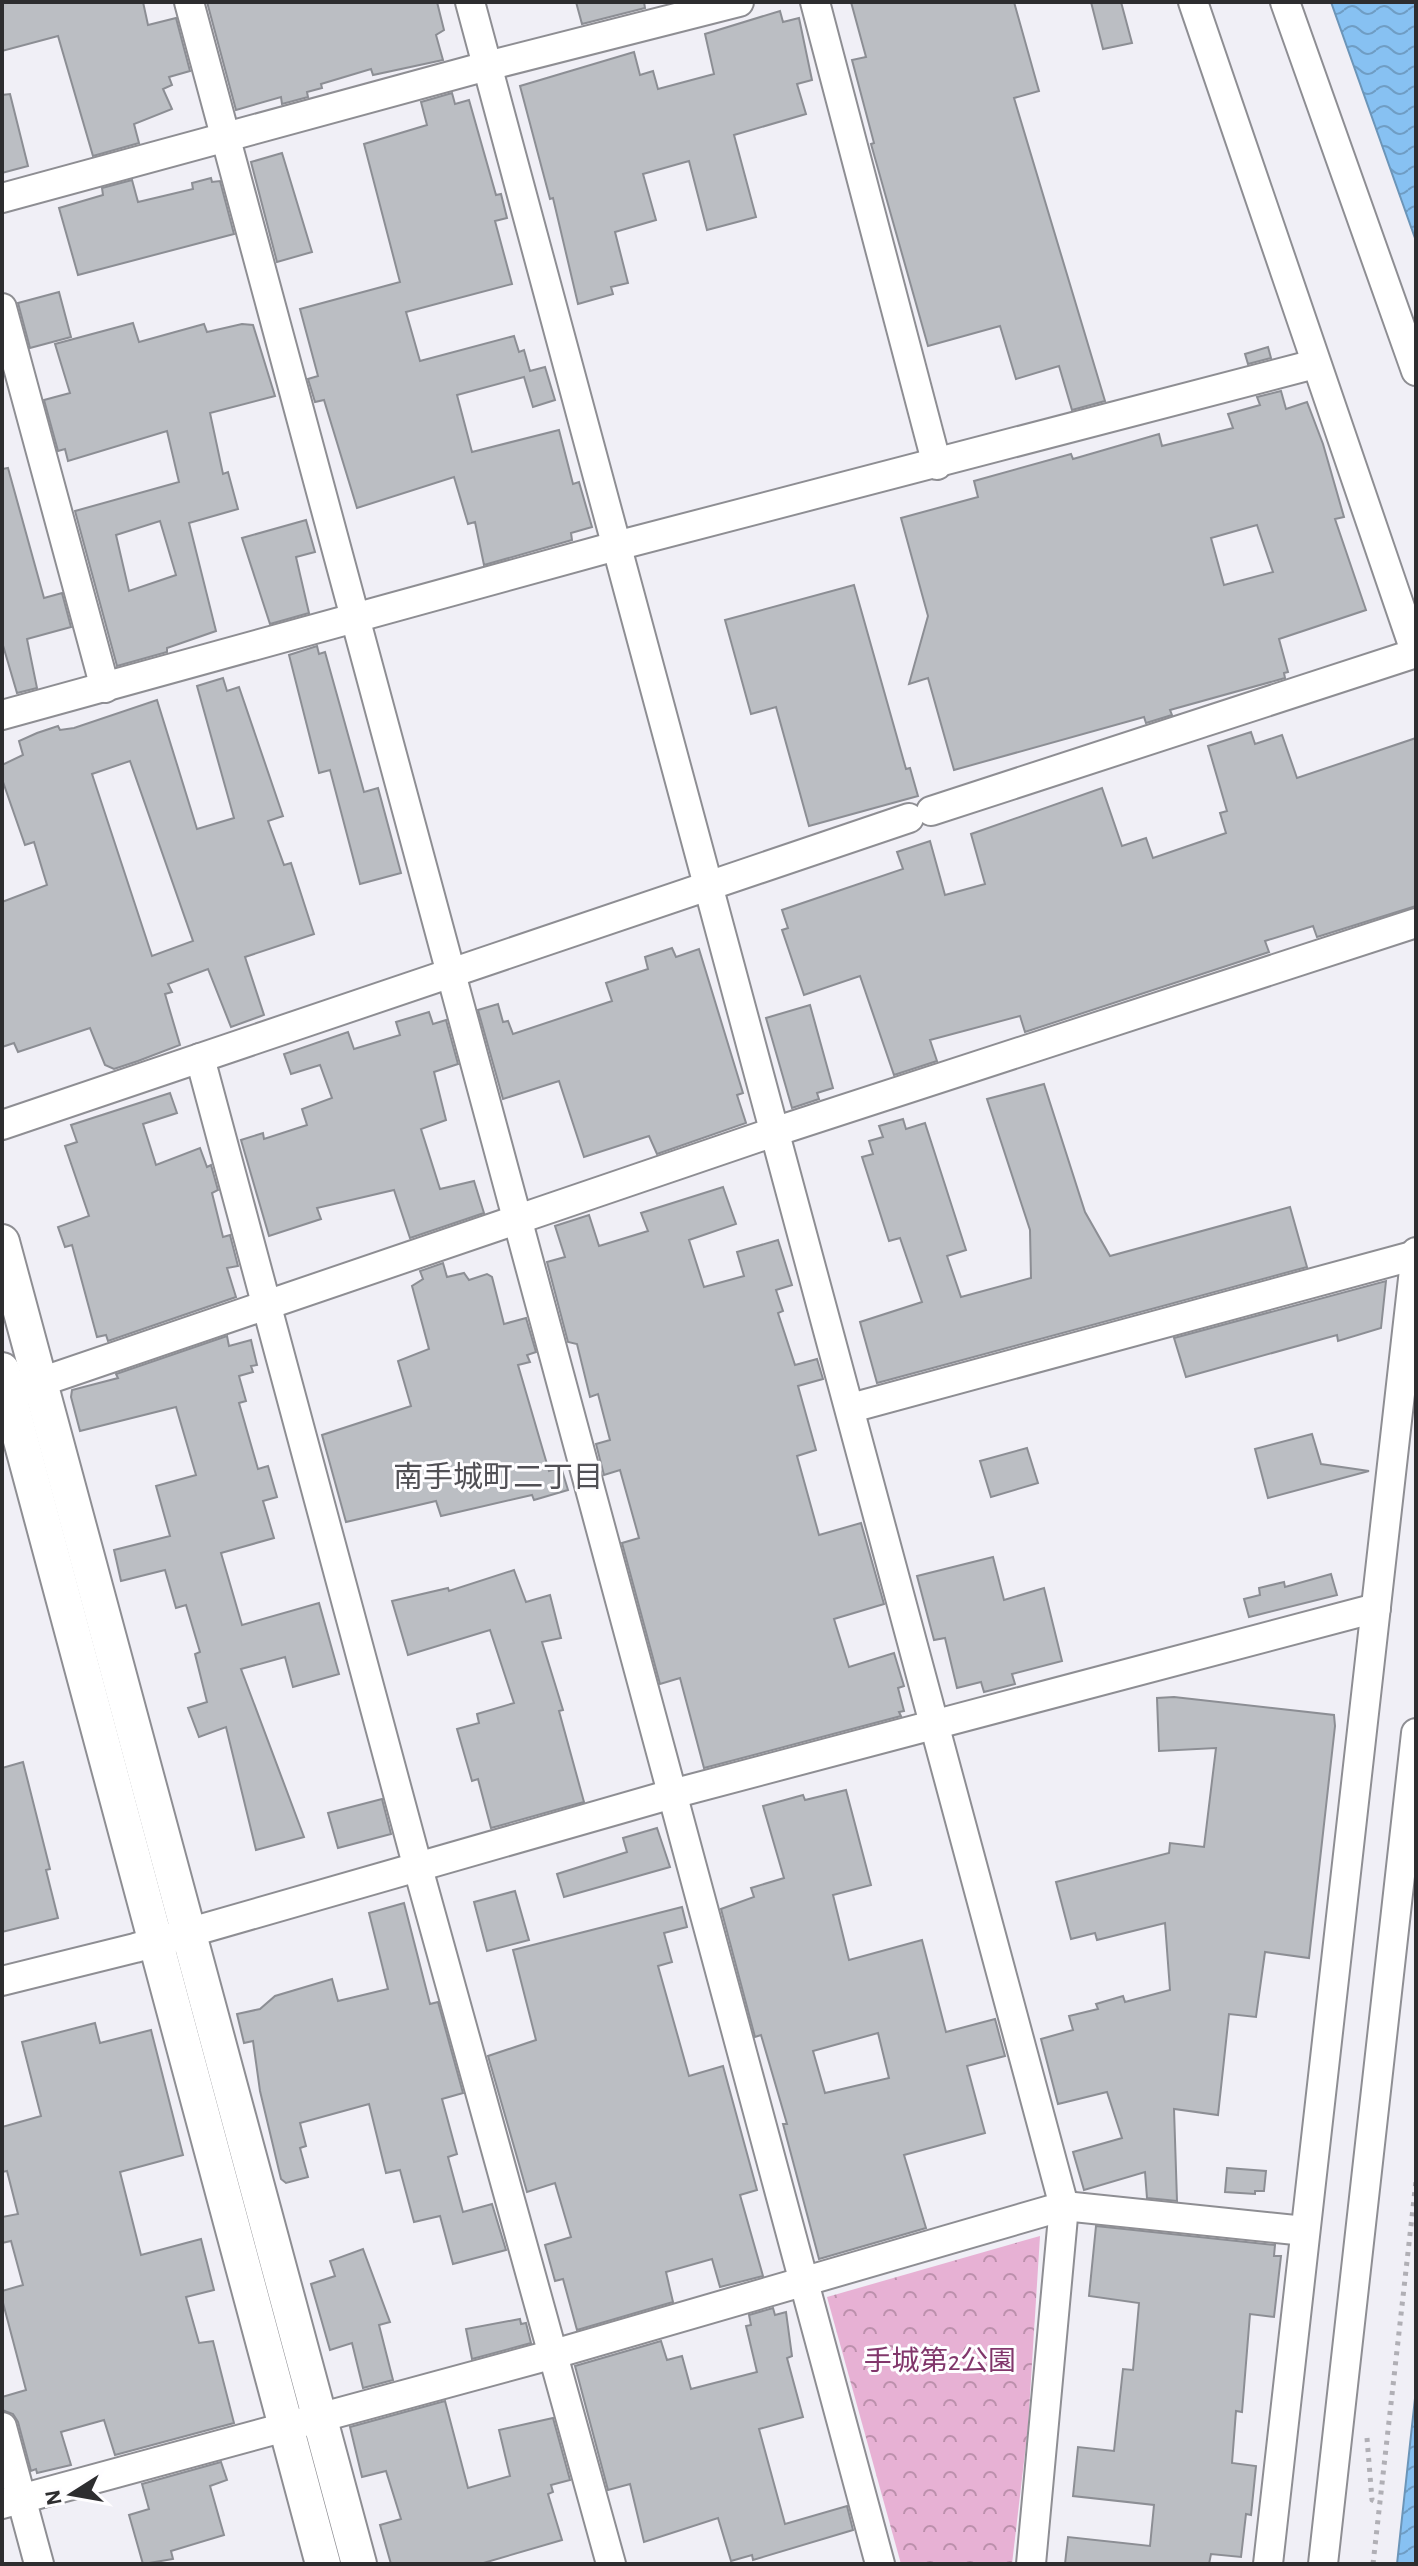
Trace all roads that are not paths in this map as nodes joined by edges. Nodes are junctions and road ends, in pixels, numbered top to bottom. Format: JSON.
{"nodes":[{"id":1,"x":189,"y":2,"type":"edge"},
{"id":2,"x":470,"y":2,"type":"edge"},
{"id":3,"x":739,"y":2,"type":"edge"},
{"id":4,"x":815,"y":2,"type":"edge"},
{"id":5,"x":1193,"y":2,"type":"edge"},
{"id":6,"x":1285,"y":2,"type":"edge"},
{"id":7,"x":487,"y":66,"type":"junction"},
{"id":8,"x":228,"y":136,"type":"junction"},
{"id":9,"x":2,"y":198,"type":"edge"},
{"id":10,"x":2,"y":308,"type":"edge"},
{"id":11,"x":1315,"y":364,"type":"junction"},
{"id":12,"x":1416,"y":371,"type":"edge"},
{"id":13,"x":937,"y":465,"type":"junction"},
{"id":14,"x":616,"y":546,"type":"junction"},
{"id":15,"x":355,"y":618,"type":"junction"},
{"id":16,"x":1416,"y":653,"type":"edge"},
{"id":17,"x":105,"y":688,"type":"junction"},
{"id":18,"x":2,"y":715,"type":"edge"},
{"id":19,"x":706,"y":886,"type":"junction"},
{"id":20,"x":1416,"y":923,"type":"edge"},
{"id":21,"x":450,"y":971,"type":"junction"},
{"id":22,"x":200,"y":1058,"type":"junction"},
{"id":23,"x":2,"y":1125,"type":"edge"},
{"id":24,"x":774,"y":1132,"type":"junction"},
{"id":25,"x":517,"y":1220,"type":"junction"},
{"id":26,"x":2,"y":1242,"type":"edge"},
{"id":27,"x":1416,"y":1254,"type":"edge"},
{"id":28,"x":265,"y":1303,"type":"junction"},
{"id":29,"x":12,"y":1385,"type":"edge"},
{"id":30,"x":851,"y":1408,"type":"junction"},
{"id":31,"x":1376,"y":1608,"type":"junction"},
{"id":32,"x":931,"y":1725,"type":"junction"},
{"id":33,"x":1416,"y":1733,"type":"edge"},
{"id":34,"x":672,"y":1794,"type":"junction"},
{"id":35,"x":418,"y":1868,"type":"junction"},
{"id":36,"x":189,"y":1932,"type":"junction"},
{"id":37,"x":155,"y":1942,"type":"junction"},
{"id":38,"x":2,"y":1981,"type":"edge"},
{"id":39,"x":1064,"y":2206,"type":"junction"},
{"id":40,"x":1305,"y":2231,"type":"junction"},
{"id":41,"x":804,"y":2280,"type":"junction"},
{"id":42,"x":554,"y":2354,"type":"junction"},
{"id":43,"x":319,"y":2416,"type":"junction"},
{"id":44,"x":2,"y":2427,"type":"edge"},
{"id":45,"x":285,"y":2427,"type":"junction"},
{"id":46,"x":11,"y":2501,"type":"edge"},
{"id":47,"x":39,"y":2564,"type":"edge"},
{"id":48,"x":323,"y":2564,"type":"edge"},
{"id":49,"x":359,"y":2564,"type":"edge"},
{"id":50,"x":611,"y":2564,"type":"edge"},
{"id":51,"x":880,"y":2564,"type":"edge"},
{"id":52,"x":1031,"y":2564,"type":"edge"},
{"id":53,"x":1268,"y":2564,"type":"edge"},
{"id":54,"x":1323,"y":2564,"type":"edge"}],
"edges":[{"from":1,"to":8,"type":"street"},
{"from":2,"to":7,"type":"street"},
{"from":3,"to":7,"type":"street"},
{"from":4,"to":13,"type":"street"},
{"from":5,"to":11,"type":"street"},
{"from":6,"to":12,"type":"street"},
{"from":7,"to":8,"type":"street"},
{"from":7,"to":14,"type":"street"},
{"from":8,"to":9,"type":"street"},
{"from":8,"to":15,"type":"street"},
{"from":10,"to":17,"type":"street"},
{"from":11,"to":13,"type":"street"},
{"from":11,"to":16,"type":"street"},
{"from":13,"to":14,"type":"street"},
{"from":14,"to":15,"type":"street"},
{"from":14,"to":19,"type":"street"},
{"from":15,"to":17,"type":"street"},
{"from":15,"to":21,"type":"street"},
{"from":16,"to":19,"type":"street"},
{"from":17,"to":18,"type":"street"},
{"from":19,"to":21,"type":"street"},
{"from":19,"to":24,"type":"street"},
{"from":20,"to":24,"type":"street"},
{"from":21,"to":22,"type":"street"},
{"from":21,"to":25,"type":"street"},
{"from":22,"to":23,"type":"street"},
{"from":22,"to":28,"type":"street"},
{"from":24,"to":25,"type":"street"},
{"from":24,"to":30,"type":"street"},
{"from":25,"to":28,"type":"street"},
{"from":25,"to":34,"type":"street"},
{"from":26,"to":29,"type":"street"},
{"from":27,"to":30,"type":"street"},
{"from":27,"to":31,"type":"street"},
{"from":28,"to":29,"type":"street"},
{"from":28,"to":35,"type":"street"},
{"from":29,"to":36,"type":"street"},
{"from":29,"to":37,"type":"street"},
{"from":30,"to":32,"type":"street"},
{"from":31,"to":32,"type":"street"},
{"from":31,"to":40,"type":"street"},
{"from":32,"to":34,"type":"street"},
{"from":32,"to":39,"type":"street"},
{"from":33,"to":54,"type":"street"},
{"from":34,"to":35,"type":"street"},
{"from":34,"to":41,"type":"street"},
{"from":35,"to":36,"type":"street"},
{"from":35,"to":42,"type":"street"},
{"from":36,"to":37,"type":"street"},
{"from":36,"to":43,"type":"street"},
{"from":37,"to":38,"type":"street"},
{"from":37,"to":45,"type":"street"},
{"from":39,"to":40,"type":"street"},
{"from":39,"to":41,"type":"street"},
{"from":39,"to":52,"type":"street"},
{"from":40,"to":53,"type":"street"},
{"from":41,"to":42,"type":"street"},
{"from":41,"to":51,"type":"street"},
{"from":42,"to":43,"type":"street"},
{"from":42,"to":50,"type":"street"},
{"from":43,"to":45,"type":"street"},
{"from":43,"to":49,"type":"street"},
{"from":44,"to":46,"type":"street"},
{"from":45,"to":46,"type":"street"},
{"from":45,"to":48,"type":"street"},
{"from":46,"to":47,"type":"street"}]}
